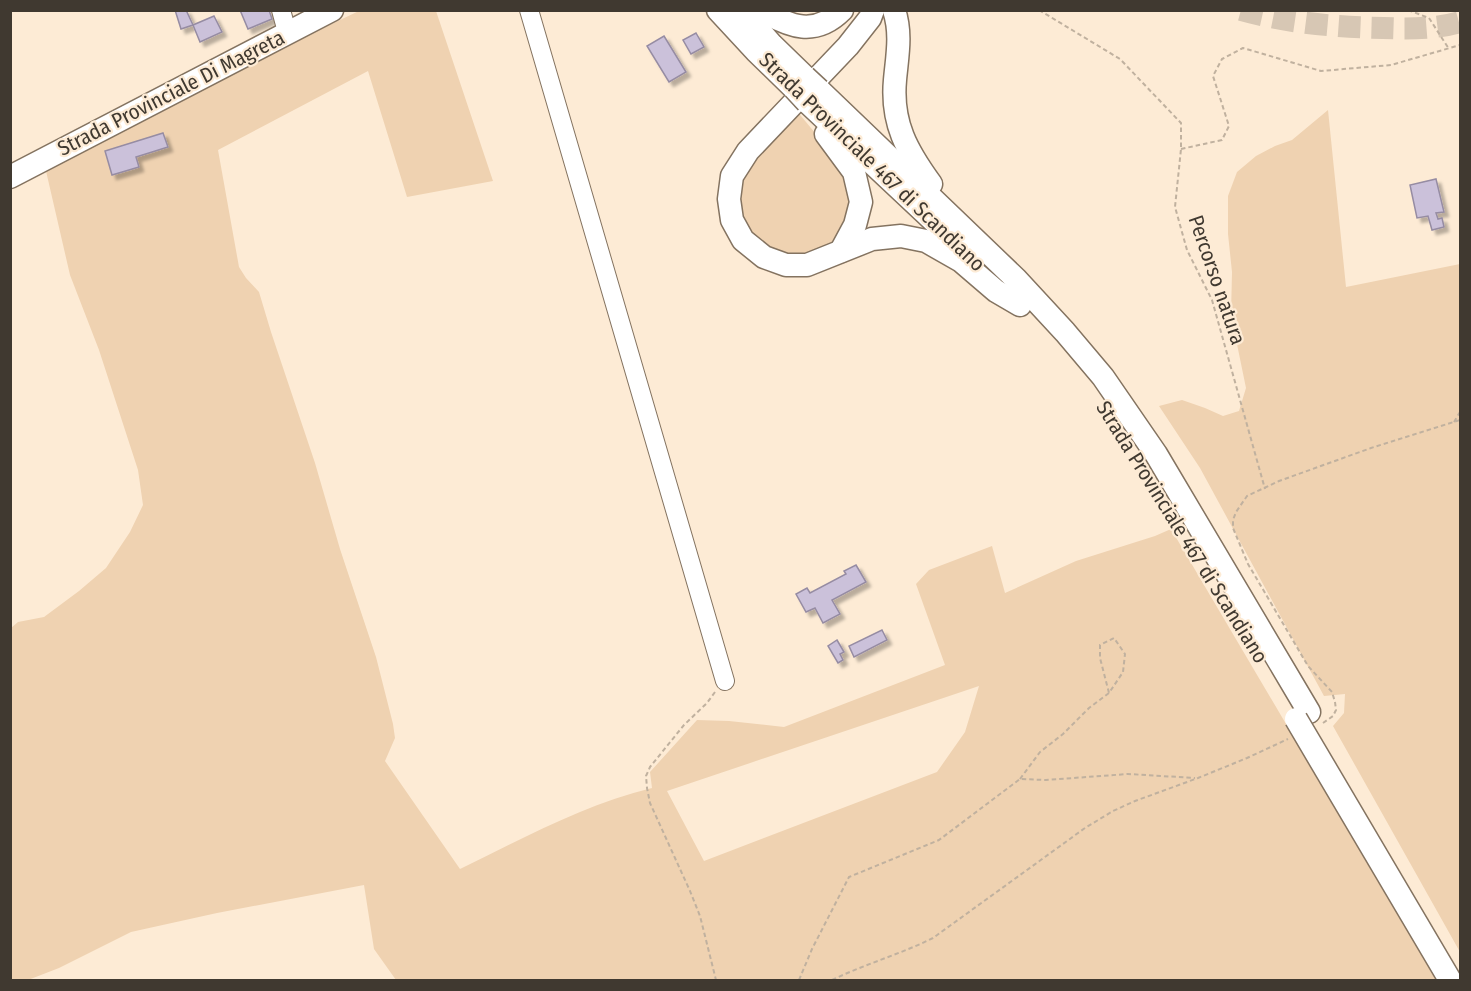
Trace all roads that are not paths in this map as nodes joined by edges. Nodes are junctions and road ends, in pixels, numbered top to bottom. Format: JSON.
{"nodes":[{"id":1,"x":281,"y":10,"type":"edge"},
{"id":2,"x":332,"y":10,"type":"edge"},
{"id":3,"x":530,"y":10,"type":"edge"},
{"id":4,"x":718,"y":10,"type":"edge"},
{"id":5,"x":741,"y":10,"type":"edge"},
{"id":6,"x":761,"y":10,"type":"edge"},
{"id":7,"x":842,"y":10,"type":"edge"},
{"id":8,"x":864,"y":10,"type":"edge"},
{"id":9,"x":873,"y":10,"type":"edge"},
{"id":10,"x":894,"y":10,"type":"edge"},
{"id":11,"x":287,"y":32,"type":"junction"},
{"id":12,"x":854,"y":39,"type":"junction"},
{"id":13,"x":808,"y":93,"type":"junction"},
{"id":14,"x":10,"y":177,"type":"edge"},
{"id":15,"x":958,"y":222,"type":"junction"},
{"id":16,"x":841,"y":251,"type":"junction"},
{"id":17,"x":1020,"y":305,"type":"junction"},
{"id":18,"x":725,"y":681,"type":"road end"},
{"id":19,"x":1304,"y":723,"type":"junction"},
{"id":20,"x":1461,"y":968,"type":"edge"},
{"id":21,"x":1450,"y":981,"type":"edge"}],
"edges":[{"from":1,"to":11,"type":"street"},
{"from":2,"to":11,"type":"main road","name":"Strada Provinciale Di Magreta"},
{"from":3,"to":18,"type":"street"},
{"from":4,"to":13,"type":"main road","name":"Strada Provinciale 467 di Scandiano"},
{"from":5,"to":13,"type":"main road","name":"Strada Provinciale 467 di Scandiano"},
{"from":6,"to":7,"type":"main road"},
{"from":8,"to":12,"type":"main road"},
{"from":9,"to":12,"type":"main road"},
{"from":10,"to":15,"type":"main road"},
{"from":11,"to":14,"type":"main road","name":"Strada Provinciale Di Magreta"},
{"from":12,"to":16,"type":"main road"},
{"from":13,"to":15,"type":"main road","name":"Strada Provinciale 467 di Scandiano"},
{"from":13,"to":16,"type":"main road"},
{"from":13,"to":17,"type":"main road","name":"Strada Provinciale 467 di Scandiano"},
{"from":15,"to":19,"type":"main road","name":"Strada Provinciale 467 di Scandiano"},
{"from":16,"to":17,"type":"main road"},
{"from":17,"to":19,"type":"main road","name":"Strada Provinciale 467 di Scandiano"},
{"from":19,"to":20,"type":"main road","name":"Strada Provinciale 467 di Scandiano"},
{"from":19,"to":21,"type":"main road","name":"Strada Provinciale 467 di Scandiano","bridge":true}]}
